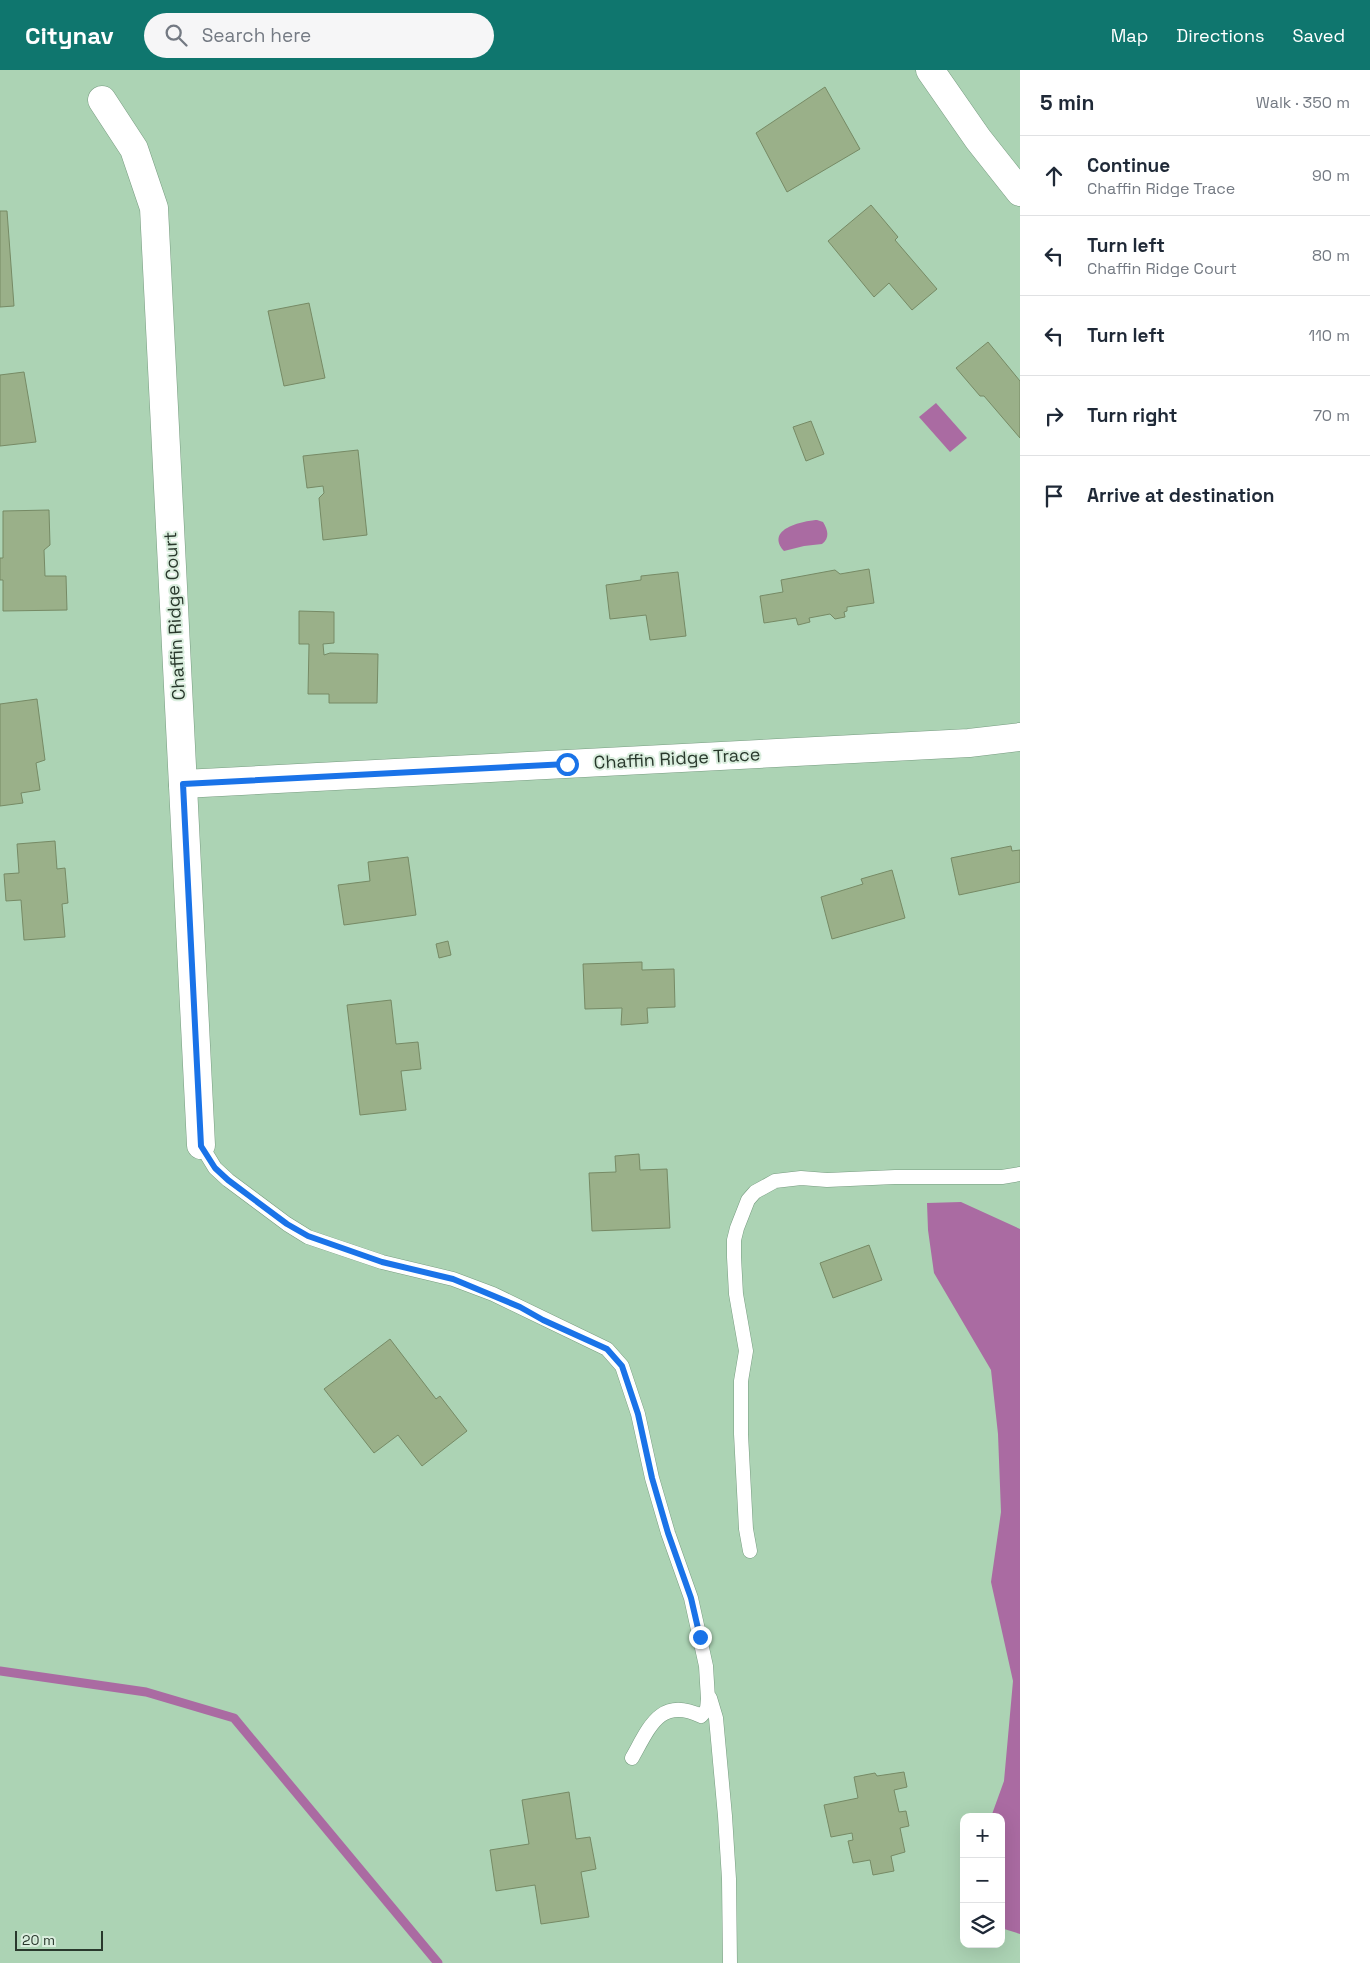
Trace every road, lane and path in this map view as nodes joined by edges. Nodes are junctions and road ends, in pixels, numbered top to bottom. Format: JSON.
{"nodes":[{"id":1,"x":930,"y":70,"type":"edge"},
{"id":2,"x":102,"y":100,"type":"dead end"},
{"id":3,"x":1020,"y":192,"type":"edge"},
{"id":4,"x":1020,"y":736,"type":"edge"},
{"id":5,"x":183,"y":784,"type":"junction"},
{"id":6,"x":201,"y":1146,"type":"joint"},
{"id":7,"x":1020,"y":1174,"type":"edge"},
{"id":8,"x":750,"y":1551,"type":"dead end"},
{"id":9,"x":708,"y":1689,"type":"junction"},
{"id":10,"x":632,"y":1758,"type":"dead end"},
{"id":11,"x":730,"y":1963,"type":"edge"}],
"edges":[{"from":1,"to":3,"type":"street"},
{"from":2,"to":5,"type":"street","name":"Chaffin Ridge Court"},
{"from":4,"to":5,"type":"street","name":"Chaffin Ridge Trace"},
{"from":5,"to":6,"type":"street","name":"Chaffin Ridge Court"},
{"from":6,"to":9,"type":"lane"},
{"from":7,"to":8,"type":"lane"},
{"from":9,"to":10,"type":"lane"},
{"from":9,"to":11,"type":"lane"}]}
